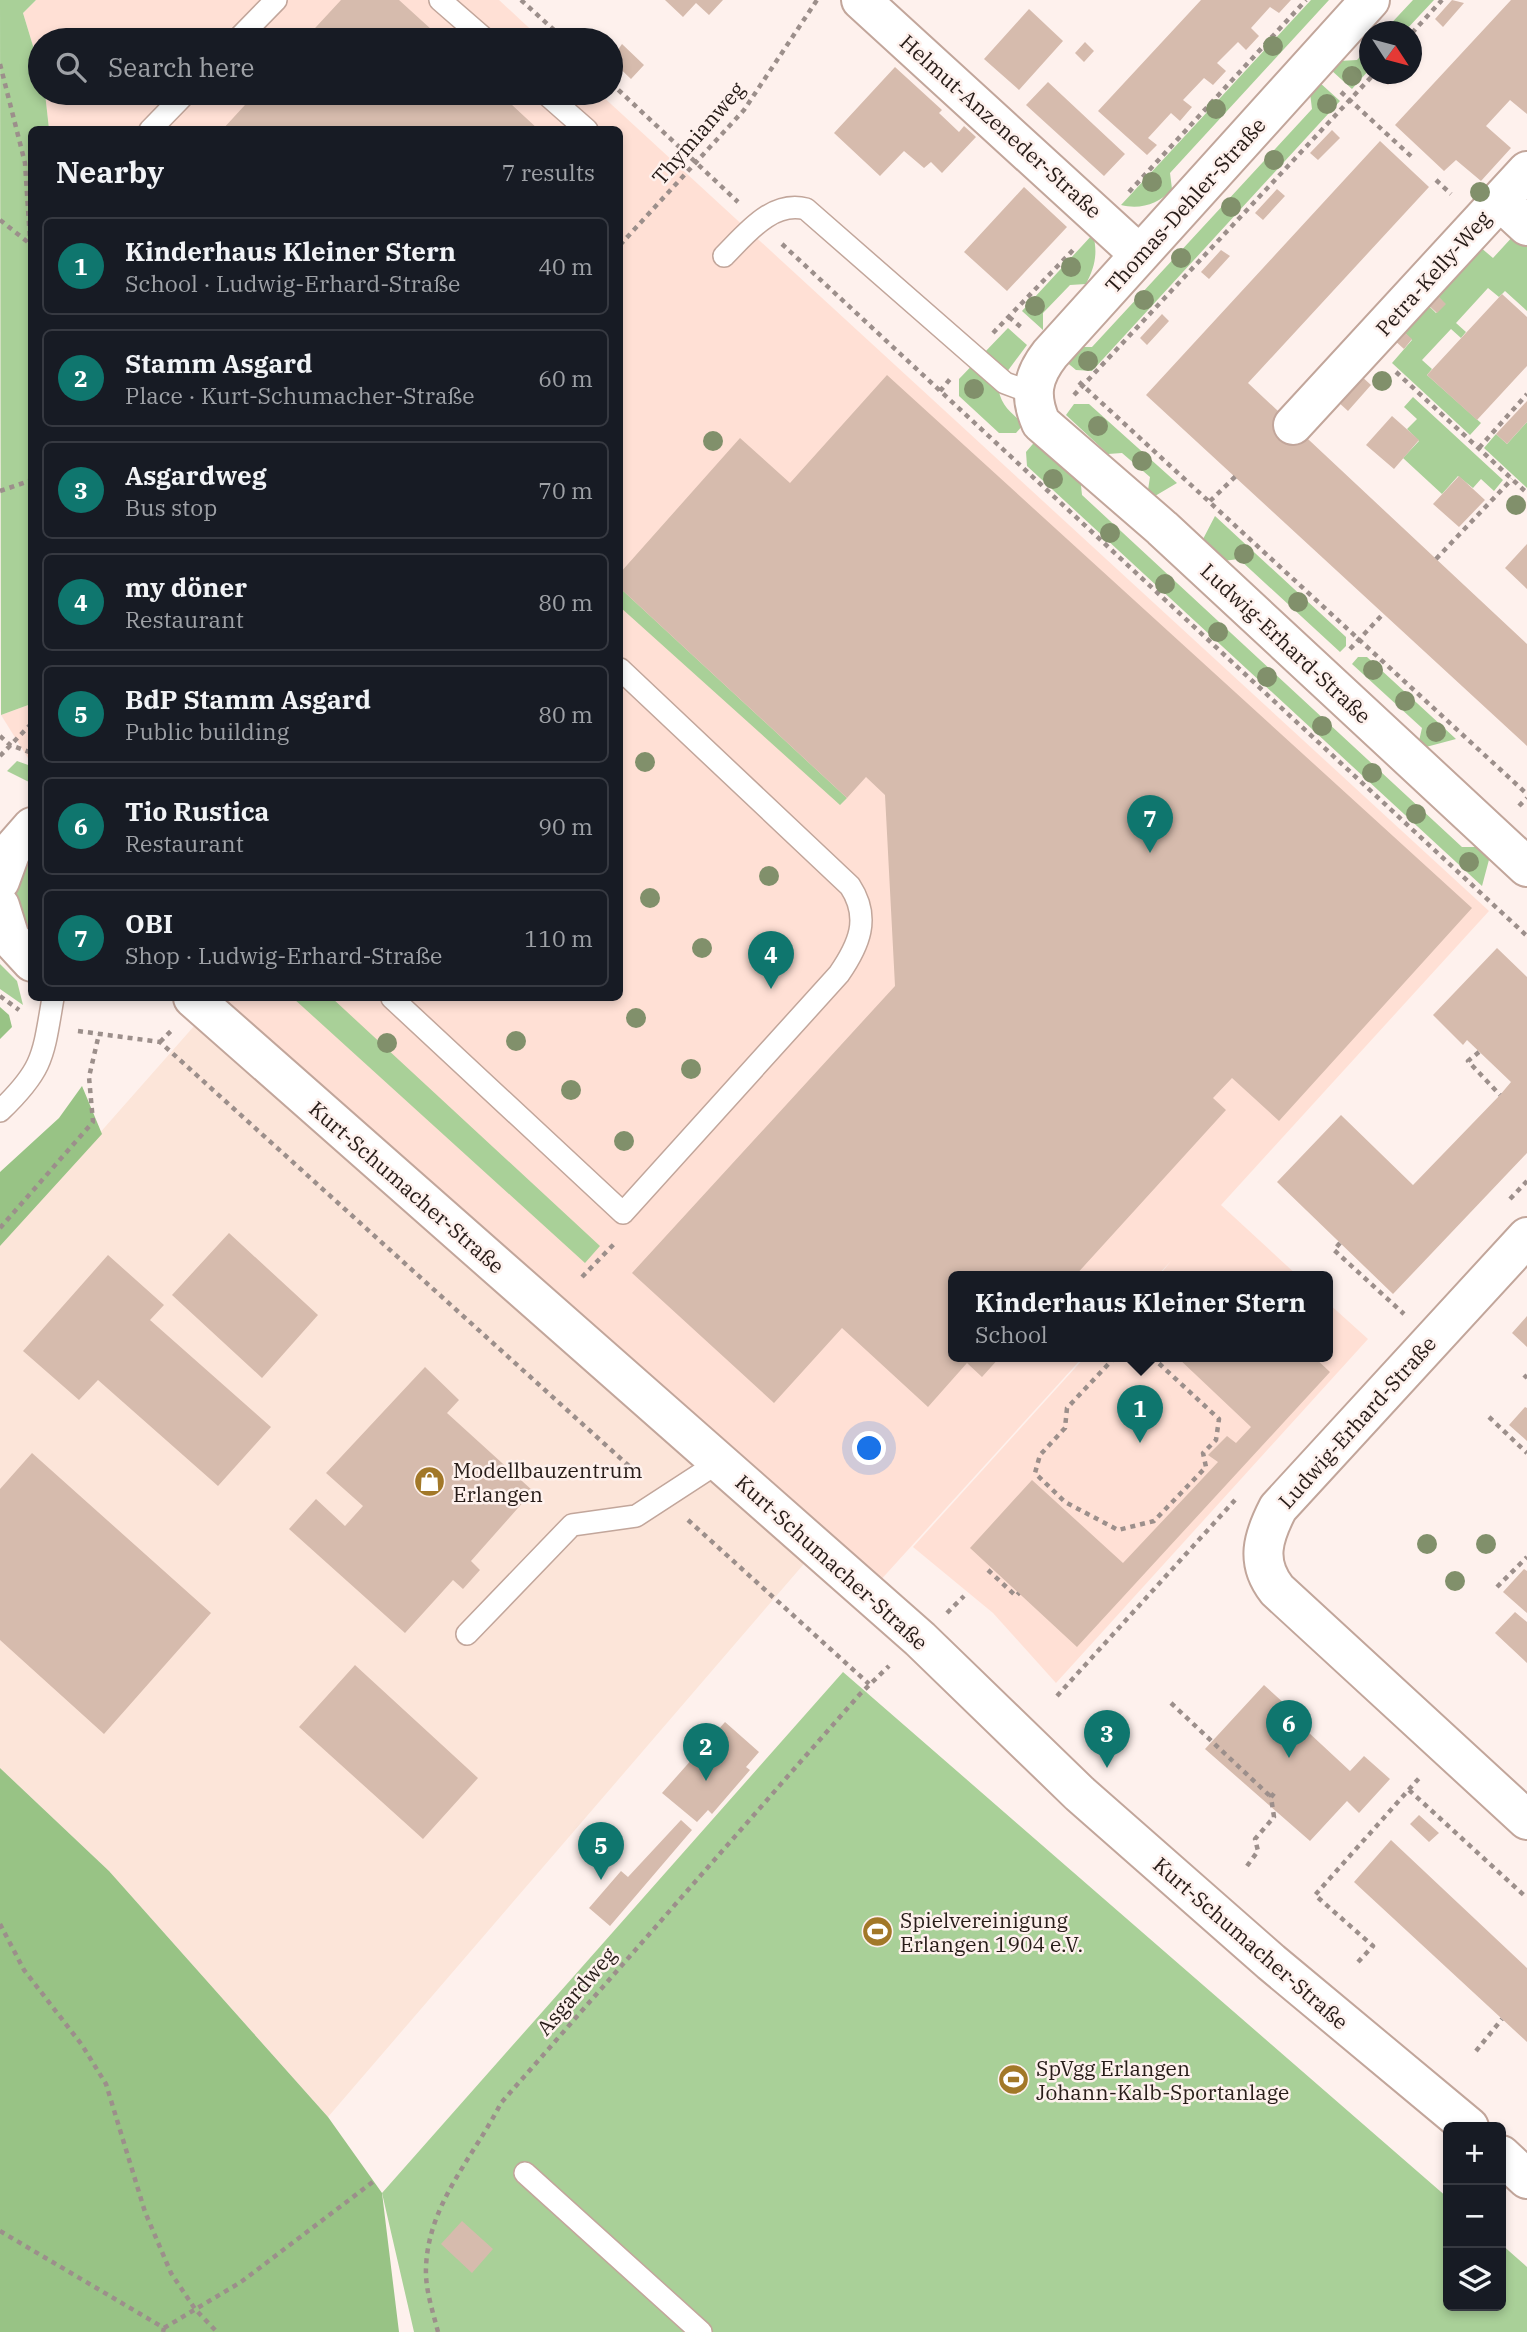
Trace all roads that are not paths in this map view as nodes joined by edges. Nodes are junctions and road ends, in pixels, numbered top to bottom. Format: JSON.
{"nodes":[{"id":1,"x":276,"y":0,"type":"edge"},
{"id":2,"x":440,"y":0,"type":"edge"},
{"id":3,"x":861,"y":0,"type":"edge"},
{"id":4,"x":1370,"y":0,"type":"edge"},
{"id":5,"x":249,"y":28,"type":"edge"},
{"id":6,"x":472,"y":28,"type":"edge"},
{"id":7,"x":174,"y":105,"type":"edge"},
{"id":8,"x":559,"y":105,"type":"edge"},
{"id":9,"x":154,"y":126,"type":"edge"},
{"id":10,"x":582,"y":126,"type":"edge"},
{"id":11,"x":1527,"y":171,"type":"edge"},
{"id":12,"x":1513,"y":213,"type":"edge"},
{"id":13,"x":1139,"y":254,"type":"junction"},
{"id":14,"x":724,"y":256,"type":"dead end"},
{"id":15,"x":1037,"y":408,"type":"junction"},
{"id":16,"x":1293,"y":425,"type":"dead end"},
{"id":17,"x":623,"y":672,"type":"edge"},
{"id":18,"x":18,"y":827,"type":"edge"},
{"id":19,"x":1527,"y":867,"type":"edge"},
{"id":20,"x":0,"y":881,"type":"edge"},
{"id":21,"x":0,"y":906,"type":"edge"},
{"id":22,"x":28,"y":957,"type":"edge"},
{"id":23,"x":52,"y":1001,"type":"edge"},
{"id":24,"x":196,"y":1001,"type":"edge"},
{"id":25,"x":395,"y":1001,"type":"edge"},
{"id":26,"x":0,"y":1111,"type":"edge"},
{"id":27,"x":1527,"y":1237,"type":"edge"},
{"id":28,"x":719,"y":1462,"type":"junction"},
{"id":29,"x":467,"y":1634,"type":"dead end"},
{"id":30,"x":1527,"y":1820,"type":"edge"},
{"id":31,"x":1463,"y":2122,"type":"edge"},
{"id":32,"x":1506,"y":2160,"type":"edge"},
{"id":33,"x":525,"y":2173,"type":"dead end"},
{"id":34,"x":1527,"y":2179,"type":"edge"},
{"id":35,"x":701,"y":2332,"type":"edge"}],
"edges":[{"from":1,"to":5,"type":"lane"},
{"from":2,"to":6,"type":"lane"},
{"from":3,"to":13,"type":"street","name":"Helmut-Anzeneder-Straße"},
{"from":4,"to":13,"type":"street","name":"Thomas-Dehler-Straße"},
{"from":7,"to":9,"type":"lane"},
{"from":8,"to":10,"type":"lane"},
{"from":11,"to":12,"type":"street","name":"Petra-Kelly-Weg"},
{"from":12,"to":16,"type":"street","name":"Petra-Kelly-Weg"},
{"from":13,"to":15,"type":"street","name":"Thomas-Dehler-Straße"},
{"from":14,"to":15,"type":"lane"},
{"from":15,"to":19,"type":"street","name":"Ludwig-Erhard-Straße"},
{"from":17,"to":25,"type":"lane"},
{"from":18,"to":20,"type":"street"},
{"from":21,"to":22,"type":"street"},
{"from":23,"to":26,"type":"lane"},
{"from":24,"to":28,"type":"street","name":"Kurt-Schumacher-Straße"},
{"from":27,"to":30,"type":"street","name":"Ludwig-Erhard-Straße"},
{"from":28,"to":29,"type":"lane"},
{"from":28,"to":31,"type":"street","name":"Kurt-Schumacher-Straße"},
{"from":32,"to":34,"type":"street"},
{"from":33,"to":35,"type":"lane"}]}
